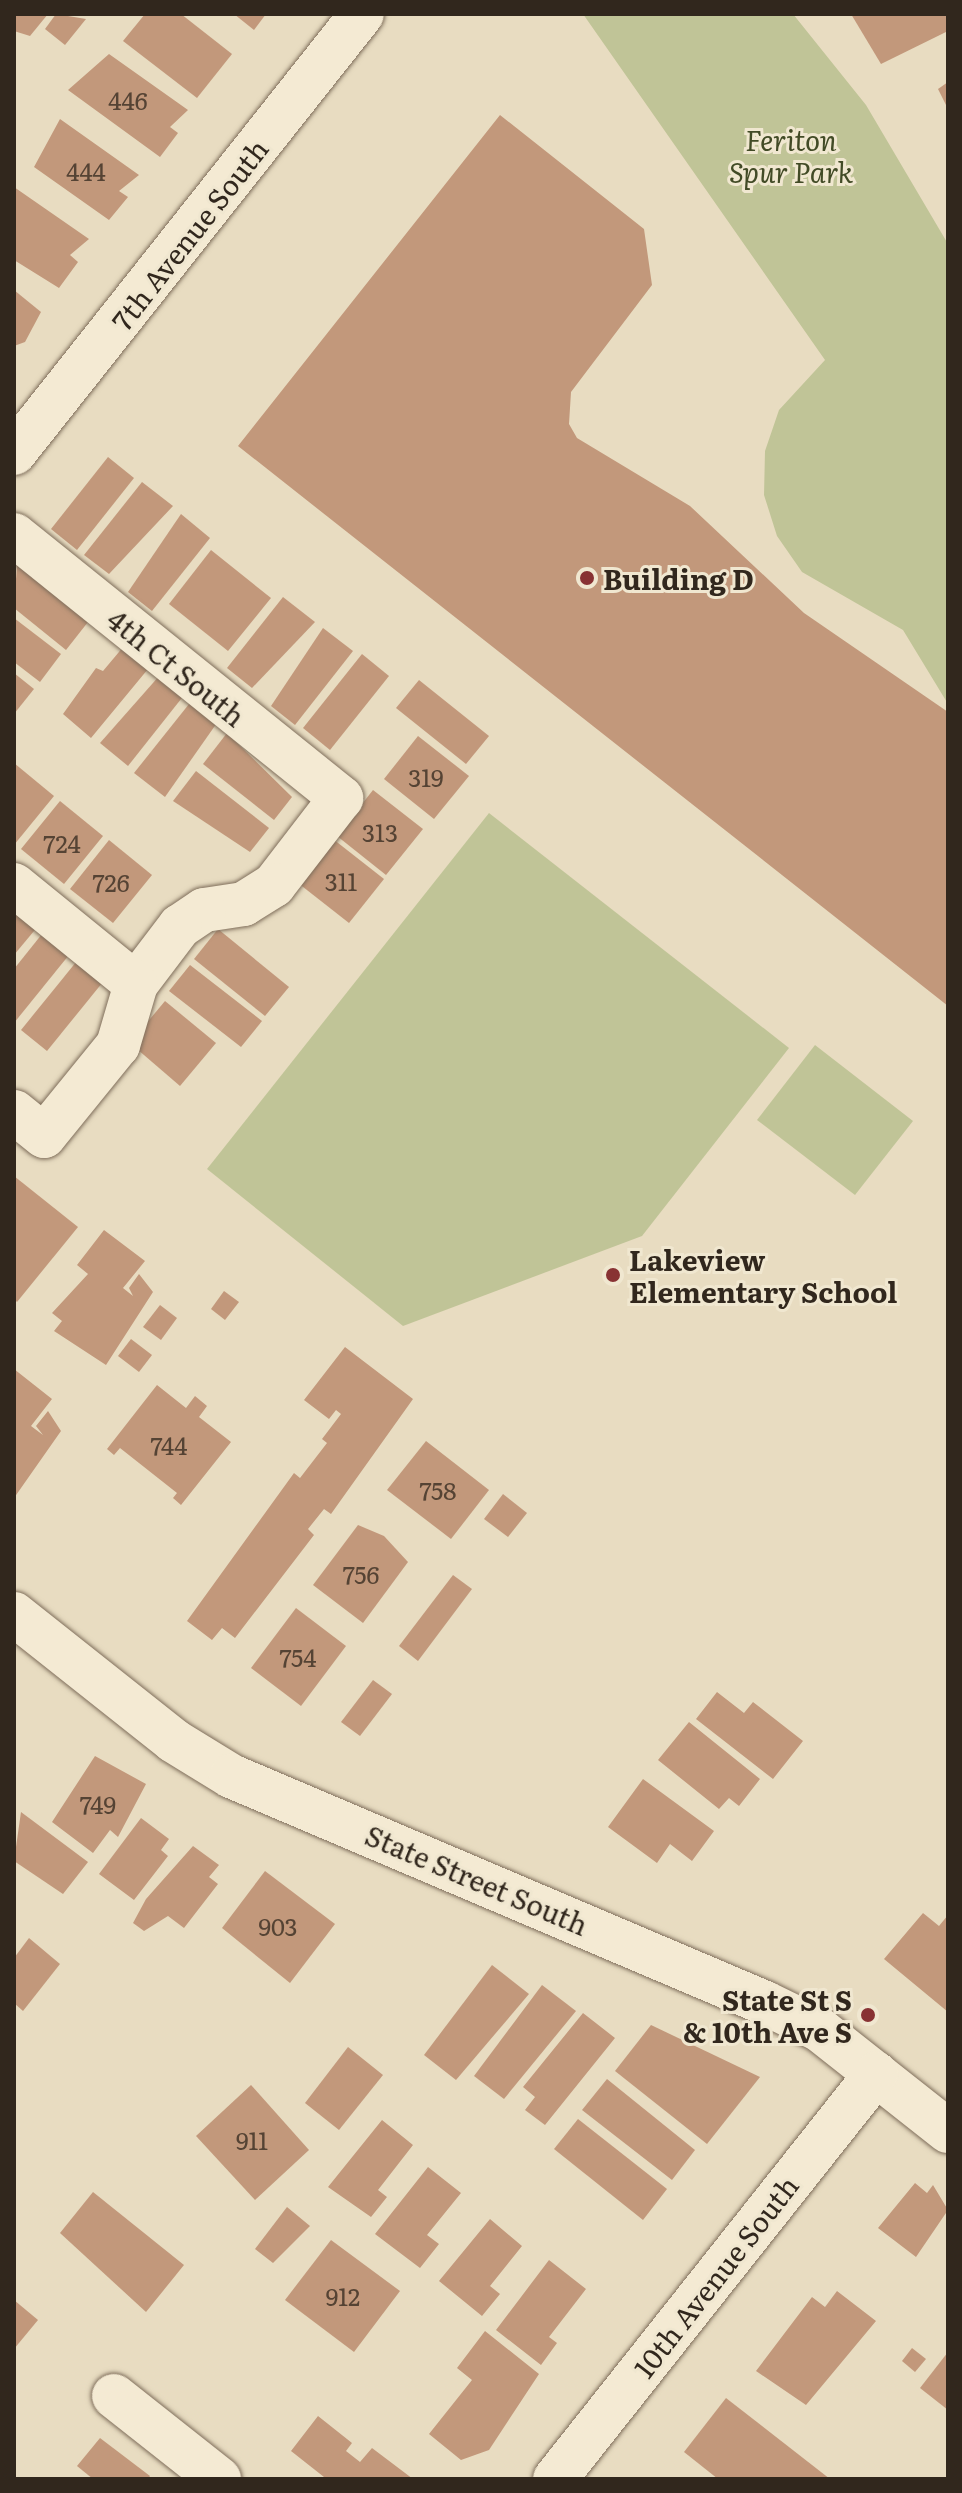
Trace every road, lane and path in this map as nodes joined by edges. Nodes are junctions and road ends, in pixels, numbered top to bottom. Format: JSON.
{"nodes":[{"id":1,"x":362,"y":14,"type":"edge"},
{"id":2,"x":14,"y":453,"type":"edge"},
{"id":3,"x":14,"y":535,"type":"edge"},
{"id":4,"x":14,"y":885,"type":"edge"},
{"id":5,"x":136,"y":984,"type":"junction"},
{"id":6,"x":29,"y":1124,"type":"edge"},
{"id":7,"x":14,"y":1614,"type":"edge"},
{"id":8,"x":876,"y":2074,"type":"junction"},
{"id":9,"x":948,"y":2131,"type":"edge"},
{"id":10,"x":114,"y":2396,"type":"dead end"},
{"id":11,"x":219,"y":2479,"type":"edge"},
{"id":12,"x":555,"y":2479,"type":"edge"}],
"edges":[{"from":1,"to":2,"type":"street","name":"7th Avenue South"},
{"from":3,"to":5,"type":"street","name":"4th Ct South"},
{"from":4,"to":5,"type":"street"},
{"from":5,"to":6,"type":"street"},
{"from":7,"to":8,"type":"street","name":"State Street South"},
{"from":8,"to":9,"type":"street","name":"State Street South"},
{"from":8,"to":12,"type":"street","name":"10th Avenue South"},
{"from":10,"to":11,"type":"street"}]}
